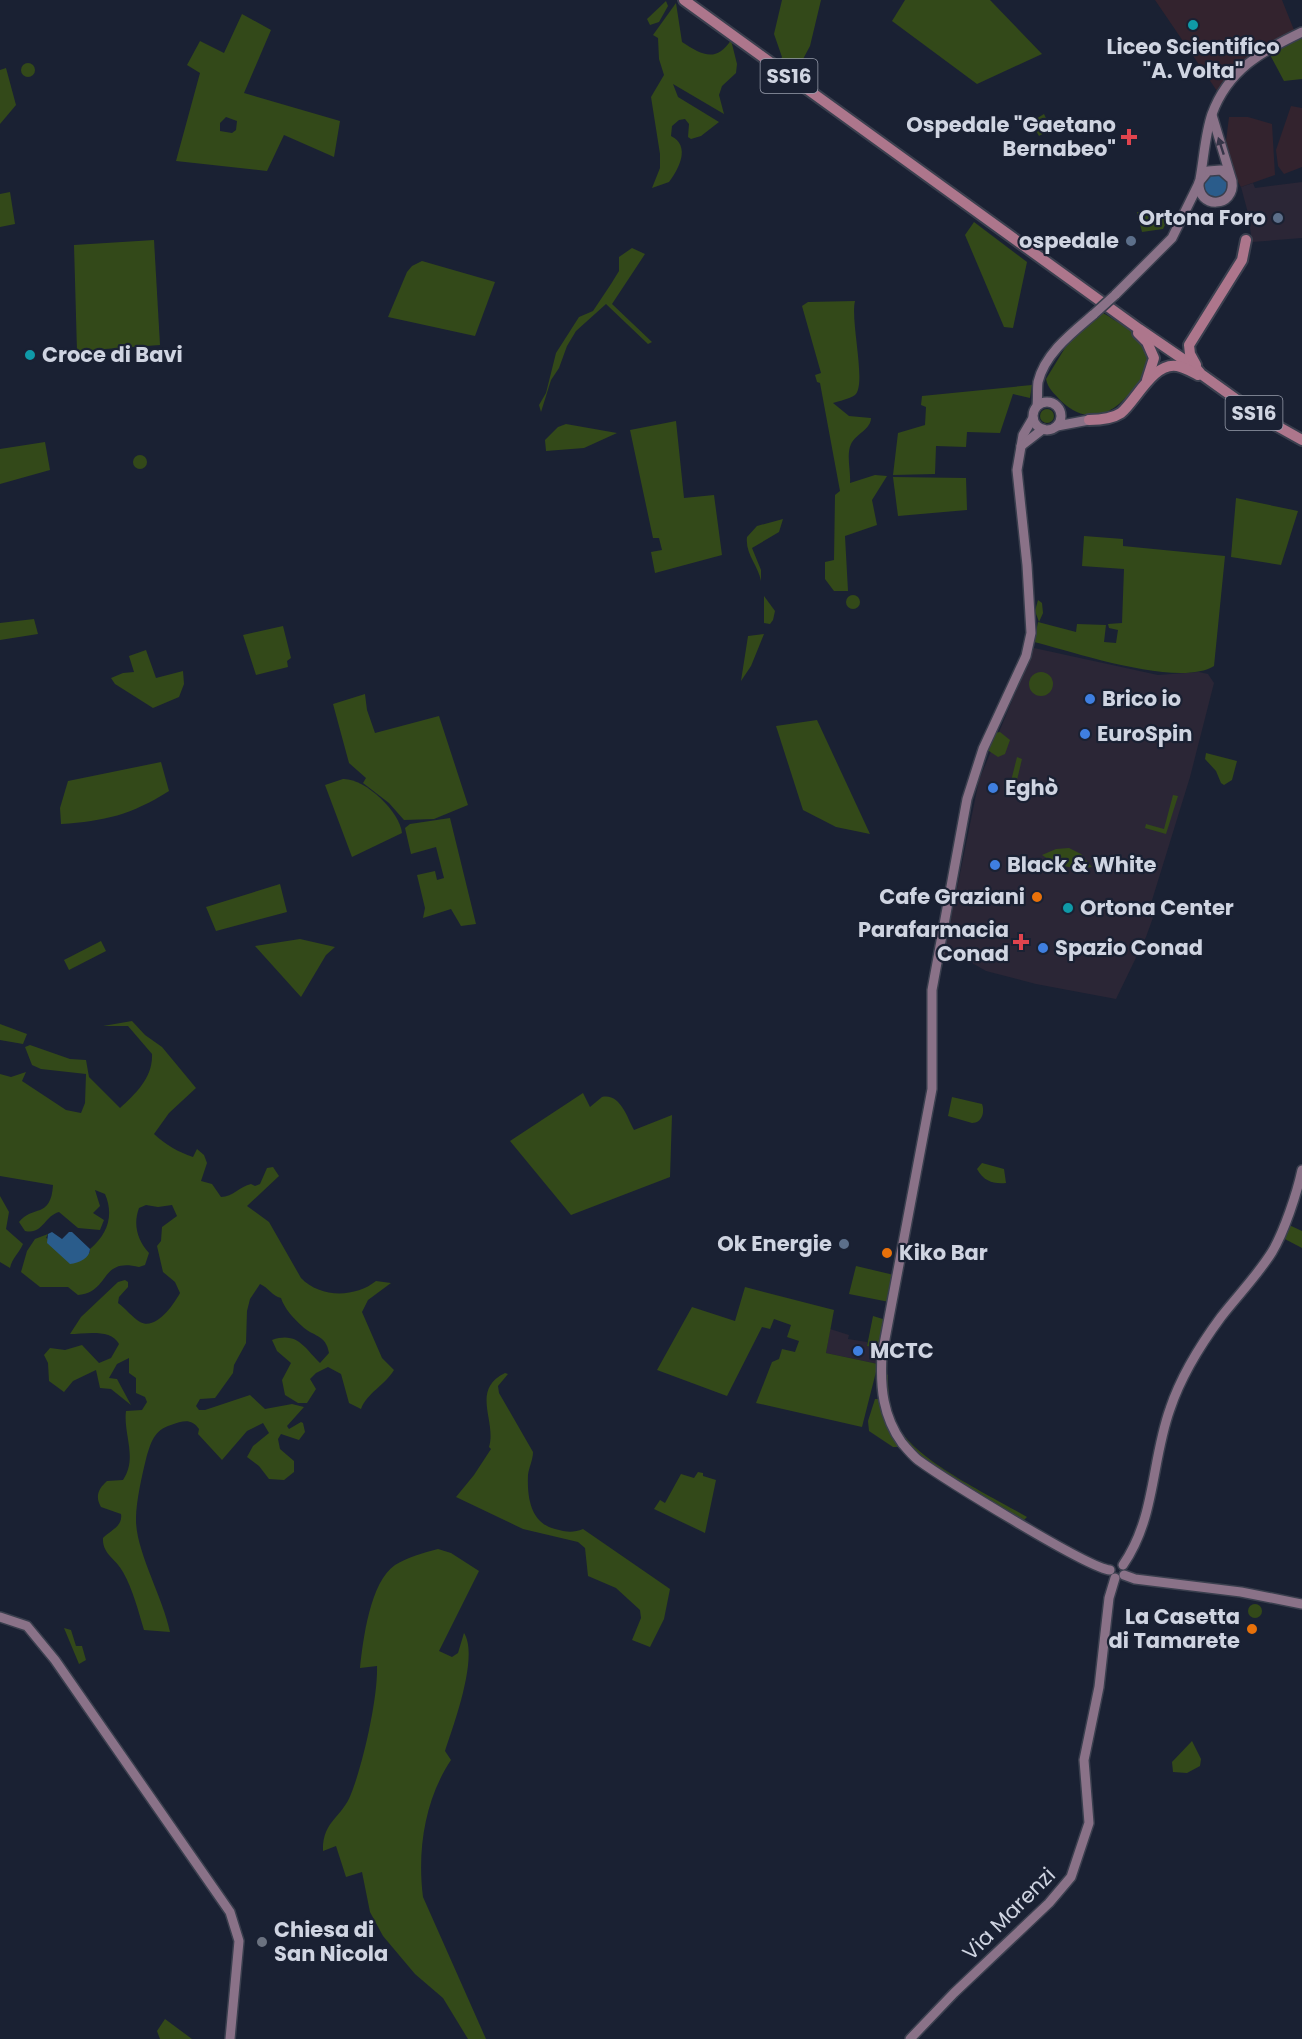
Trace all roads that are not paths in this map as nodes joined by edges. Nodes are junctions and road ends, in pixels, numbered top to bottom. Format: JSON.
{"nodes":[{"id":1,"x":684,"y":0,"type":"edge"},
{"id":2,"x":1302,"y":32,"type":"edge"},
{"id":3,"x":1212,"y":115,"type":"junction"},
{"id":4,"x":1230,"y":178,"type":"junction"},
{"id":5,"x":1200,"y":181,"type":"junction"},
{"id":6,"x":1210,"y":202,"type":"junction"},
{"id":7,"x":1187,"y":210,"type":"junction"},
{"id":8,"x":1246,"y":240,"type":"dead end"},
{"id":9,"x":1128,"y":321,"type":"junction"},
{"id":10,"x":1196,"y":330,"type":"junction"},
{"id":11,"x":1042,"y":373,"type":"junction"},
{"id":12,"x":1205,"y":378,"type":"junction"},
{"id":13,"x":1144,"y":385,"type":"junction"},
{"id":14,"x":1053,"y":402,"type":"junction"},
{"id":15,"x":1037,"y":406,"type":"junction"},
{"id":16,"x":1060,"y":410,"type":"junction"},
{"id":17,"x":1033,"y":418,"type":"junction"},
{"id":18,"x":1089,"y":420,"type":"junction"},
{"id":19,"x":1057,"y":426,"type":"junction"},
{"id":20,"x":1043,"y":429,"type":"junction"},
{"id":21,"x":1302,"y":440,"type":"edge"},
{"id":22,"x":1021,"y":446,"type":"junction"},
{"id":23,"x":1302,"y":1170,"type":"edge"},
{"id":24,"x":1118,"y":1572,"type":"junction"},
{"id":25,"x":1302,"y":1604,"type":"edge"},
{"id":26,"x":0,"y":1617,"type":"edge"},
{"id":27,"x":230,"y":2039,"type":"edge"},
{"id":28,"x":910,"y":2039,"type":"edge"}],
"edges":[{"from":1,"to":9,"type":"main road","number":"SS16"},
{"from":2,"to":3,"type":"main road"},
{"from":4,"to":3,"type":"main road","one_way":true},
{"from":3,"to":5,"type":"main road"},
{"from":4,"to":5,"type":"main road"},
{"from":4,"to":6,"type":"main road"},
{"from":5,"to":6,"type":"main road"},
{"from":5,"to":7,"type":"main road"},
{"from":6,"to":7,"type":"main road"},
{"from":7,"to":11,"type":"main road","bridge":true},
{"from":8,"to":10,"type":"main road"},
{"from":9,"to":10,"type":"main road"},
{"from":9,"to":12,"type":"main road","number":"SS16"},
{"from":9,"to":13,"type":"main road"},
{"from":10,"to":12,"type":"main road"},
{"from":11,"to":14,"type":"main road"},
{"from":11,"to":15,"type":"main road"},
{"from":12,"to":13,"type":"main road"},
{"from":12,"to":21,"type":"main road","number":"SS16"},
{"from":13,"to":18,"type":"main road"},
{"from":14,"to":15,"type":"main road"},
{"from":14,"to":16,"type":"main road"},
{"from":15,"to":17,"type":"main road"},
{"from":16,"to":18,"type":"main road"},
{"from":16,"to":19,"type":"main road"},
{"from":17,"to":20,"type":"main road"},
{"from":17,"to":22,"type":"main road"},
{"from":18,"to":19,"type":"main road"},
{"from":19,"to":20,"type":"main road"},
{"from":20,"to":22,"type":"main road"},
{"from":22,"to":24,"type":"main road"},
{"from":23,"to":24,"type":"main road","name":"Via Marenzi"},
{"from":24,"to":25,"type":"main road"},
{"from":24,"to":28,"type":"main road","name":"Via Marenzi"},
{"from":26,"to":27,"type":"main road"}]}
